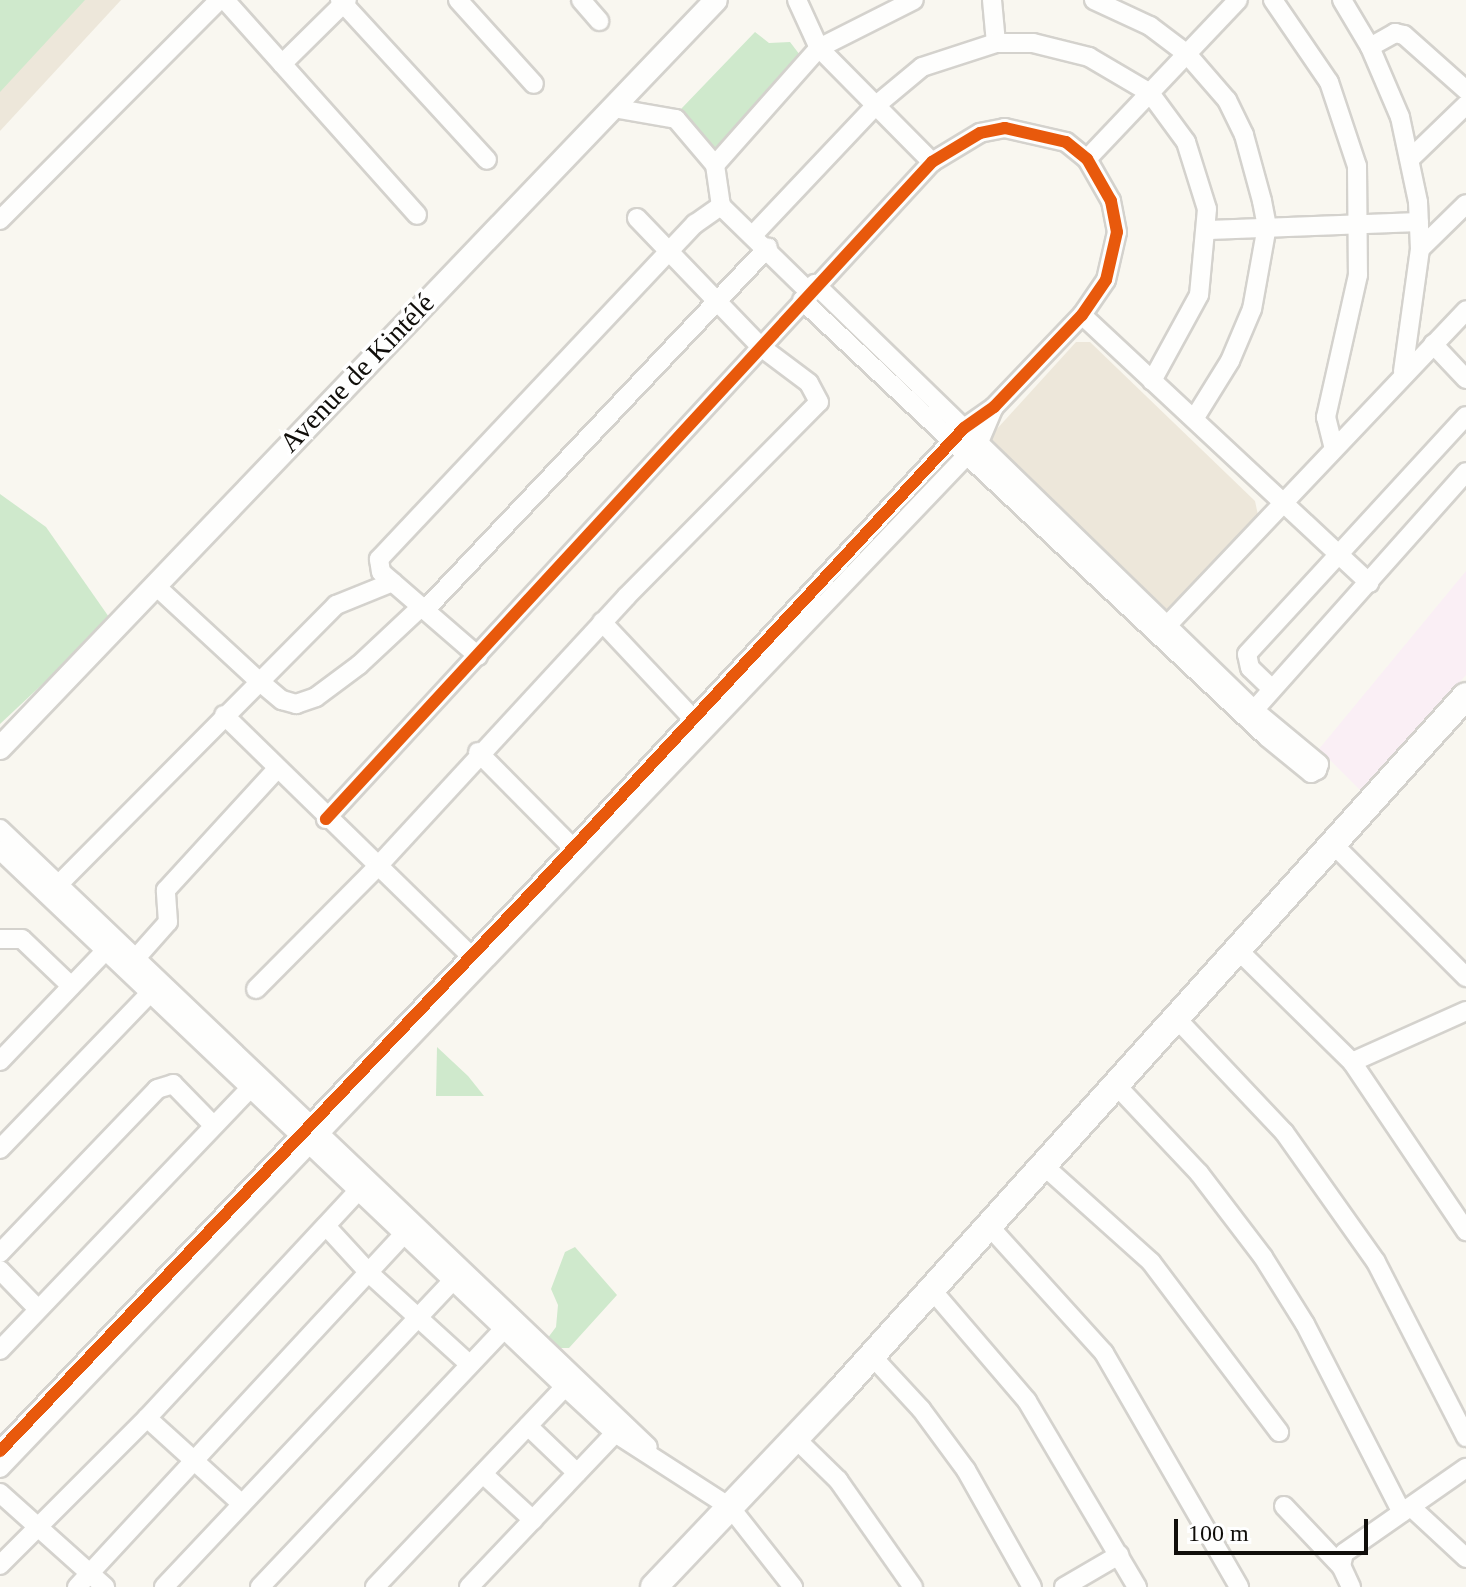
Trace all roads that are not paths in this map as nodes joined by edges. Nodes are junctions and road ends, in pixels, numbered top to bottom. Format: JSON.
{"nodes":[{"id":1,"x":219,"y":0,"type":"edge"},
{"id":2,"x":225,"y":0,"type":"edge"},
{"id":3,"x":458,"y":0,"type":"edge"},
{"id":4,"x":581,"y":0,"type":"edge"},
{"id":5,"x":716,"y":0,"type":"edge"},
{"id":6,"x":797,"y":0,"type":"edge"},
{"id":7,"x":914,"y":0,"type":"edge"},
{"id":8,"x":992,"y":0,"type":"edge"},
{"id":9,"x":1094,"y":0,"type":"edge"},
{"id":10,"x":1238,"y":0,"type":"edge"},
{"id":11,"x":1273,"y":0,"type":"edge"},
{"id":12,"x":1342,"y":0,"type":"edge"},
{"id":13,"x":343,"y":1,"type":"edge"},
{"id":14,"x":599,"y":21,"type":"dead end"},
{"id":15,"x":996,"y":43,"type":"junction"},
{"id":16,"x":1370,"y":47,"type":"junction"},
{"id":17,"x":819,"y":48,"type":"junction"},
{"id":18,"x":1187,"y":54,"type":"junction"},
{"id":19,"x":282,"y":64,"type":"junction"},
{"id":20,"x":534,"y":84,"type":"dead end"},
{"id":21,"x":1466,"y":90,"type":"edge"},
{"id":22,"x":1150,"y":93,"type":"junction"},
{"id":23,"x":1466,"y":105,"type":"edge"},
{"id":24,"x":874,"y":107,"type":"junction"},
{"id":25,"x":613,"y":108,"type":"junction"},
{"id":26,"x":1087,"y":159,"type":"junction"},
{"id":27,"x":1410,"y":159,"type":"junction"},
{"id":28,"x":487,"y":160,"type":"dead end"},
{"id":29,"x":932,"y":162,"type":"junction"},
{"id":30,"x":715,"y":165,"type":"junction"},
{"id":31,"x":1466,"y":204,"type":"edge"},
{"id":32,"x":721,"y":206,"type":"junction"},
{"id":33,"x":417,"y":215,"type":"dead end"},
{"id":34,"x":637,"y":218,"type":"dead end"},
{"id":35,"x":0,"y":220,"type":"edge"},
{"id":36,"x":1419,"y":222,"type":"junction"},
{"id":37,"x":1267,"y":226,"type":"junction"},
{"id":38,"x":1360,"y":226,"type":"junction"},
{"id":39,"x":1209,"y":230,"type":"junction"},
{"id":40,"x":761,"y":240,"type":"junction"},
{"id":41,"x":1420,"y":249,"type":"junction"},
{"id":42,"x":667,"y":254,"type":"junction"},
{"id":43,"x":809,"y":292,"type":"junction"},
{"id":44,"x":718,"y":303,"type":"junction"},
{"id":45,"x":1466,"y":310,"type":"edge"},
{"id":46,"x":1082,"y":315,"type":"junction"},
{"id":47,"x":1433,"y":344,"type":"junction"},
{"id":48,"x":761,"y":347,"type":"junction"},
{"id":49,"x":1403,"y":372,"type":"junction"},
{"id":50,"x":1466,"y":379,"type":"edge"},
{"id":51,"x":1152,"y":381,"type":"junction"},
{"id":52,"x":994,"y":407,"type":"junction"},
{"id":53,"x":1466,"y":416,"type":"edge"},
{"id":54,"x":1194,"y":419,"type":"junction"},
{"id":55,"x":958,"y":434,"type":"junction"},
{"id":56,"x":1333,"y":445,"type":"junction"},
{"id":57,"x":973,"y":448,"type":"junction"},
{"id":58,"x":1466,"y":472,"type":"edge"},
{"id":59,"x":1282,"y":502,"type":"junction"},
{"id":60,"x":1339,"y":553,"type":"junction"},
{"id":61,"x":393,"y":582,"type":"junction"},
{"id":62,"x":1369,"y":583,"type":"junction"},
{"id":63,"x":157,"y":587,"type":"junction"},
{"id":64,"x":423,"y":609,"type":"junction"},
{"id":65,"x":602,"y":622,"type":"junction"},
{"id":66,"x":1163,"y":631,"type":"junction"},
{"id":67,"x":478,"y":656,"type":"junction"},
{"id":68,"x":259,"y":681,"type":"junction"},
{"id":69,"x":1272,"y":689,"type":"junction"},
{"id":70,"x":1466,"y":696,"type":"edge"},
{"id":71,"x":224,"y":715,"type":"junction"},
{"id":72,"x":693,"y":719,"type":"junction"},
{"id":73,"x":0,"y":748,"type":"edge"},
{"id":74,"x":478,"y":752,"type":"junction"},
{"id":75,"x":276,"y":770,"type":"junction"},
{"id":76,"x":326,"y":819,"type":"junction"},
{"id":77,"x":0,"y":829,"type":"edge"},
{"id":78,"x":1334,"y":845,"type":"junction"},
{"id":79,"x":573,"y":848,"type":"junction"},
{"id":80,"x":0,"y":850,"type":"edge"},
{"id":81,"x":378,"y":866,"type":"junction"},
{"id":82,"x":58,"y":885,"type":"junction"},
{"id":83,"x":0,"y":939,"type":"edge"},
{"id":84,"x":106,"y":950,"type":"junction"},
{"id":85,"x":1238,"y":950,"type":"junction"},
{"id":86,"x":471,"y":956,"type":"junction"},
{"id":87,"x":136,"y":958,"type":"junction"},
{"id":88,"x":1466,"y":977,"type":"edge"},
{"id":89,"x":71,"y":986,"type":"junction"},
{"id":90,"x":156,"y":988,"type":"junction"},
{"id":91,"x":256,"y":989,"type":"dead end"},
{"id":92,"x":1466,"y":1011,"type":"edge"},
{"id":93,"x":1177,"y":1019,"type":"junction"},
{"id":94,"x":0,"y":1061,"type":"edge"},
{"id":95,"x":1352,"y":1062,"type":"junction"},
{"id":96,"x":1117,"y":1086,"type":"junction"},
{"id":97,"x":249,"y":1089,"type":"junction"},
{"id":98,"x":213,"y":1125,"type":"junction"},
{"id":99,"x":311,"y":1136,"type":"junction"},
{"id":100,"x":0,"y":1149,"type":"edge"},
{"id":101,"x":1043,"y":1165,"type":"junction"},
{"id":102,"x":357,"y":1192,"type":"junction"},
{"id":103,"x":326,"y":1226,"type":"junction"},
{"id":104,"x":989,"y":1226,"type":"junction"},
{"id":105,"x":1466,"y":1231,"type":"edge"},
{"id":106,"x":404,"y":1234,"type":"junction"},
{"id":107,"x":0,"y":1253,"type":"edge"},
{"id":108,"x":0,"y":1270,"type":"edge"},
{"id":109,"x":369,"y":1273,"type":"junction"},
{"id":110,"x":452,"y":1281,"type":"junction"},
{"id":111,"x":932,"y":1290,"type":"junction"},
{"id":112,"x":37,"y":1308,"type":"junction"},
{"id":113,"x":419,"y":1318,"type":"junction"},
{"id":114,"x":509,"y":1323,"type":"junction"},
{"id":115,"x":0,"y":1350,"type":"edge"},
{"id":116,"x":871,"y":1355,"type":"junction"},
{"id":117,"x":468,"y":1363,"type":"junction"},
{"id":118,"x":565,"y":1387,"type":"junction"},
{"id":119,"x":147,"y":1418,"type":"junction"},
{"id":120,"x":528,"y":1426,"type":"junction"},
{"id":121,"x":1279,"y":1432,"type":"dead end"},
{"id":122,"x":615,"y":1433,"type":"junction"},
{"id":123,"x":1466,"y":1437,"type":"edge"},
{"id":124,"x":796,"y":1439,"type":"junction"},
{"id":125,"x":0,"y":1451,"type":"edge"},
{"id":126,"x":658,"y":1458,"type":"junction"},
{"id":127,"x":195,"y":1462,"type":"junction"},
{"id":128,"x":0,"y":1468,"type":"edge"},
{"id":129,"x":1466,"y":1468,"type":"edge"},
{"id":130,"x":577,"y":1473,"type":"junction"},
{"id":131,"x":483,"y":1474,"type":"junction"},
{"id":132,"x":0,"y":1493,"type":"edge"},
{"id":133,"x":242,"y":1504,"type":"junction"},
{"id":134,"x":1284,"y":1506,"type":"dead end"},
{"id":135,"x":730,"y":1507,"type":"junction"},
{"id":136,"x":1406,"y":1510,"type":"junction"},
{"id":137,"x":533,"y":1520,"type":"junction"},
{"id":138,"x":38,"y":1525,"type":"junction"},
{"id":139,"x":1119,"y":1555,"type":"junction"},
{"id":140,"x":1466,"y":1558,"type":"edge"},
{"id":141,"x":0,"y":1565,"type":"edge"},
{"id":142,"x":1341,"y":1566,"type":"junction"},
{"id":143,"x":83,"y":1580,"type":"edge"},
{"id":144,"x":666,"y":1583,"type":"edge"},
{"id":145,"x":1353,"y":1586,"type":"edge"},
{"id":146,"x":105,"y":1587,"type":"edge"},
{"id":147,"x":164,"y":1587,"type":"edge"},
{"id":148,"x":260,"y":1587,"type":"edge"},
{"id":149,"x":375,"y":1587,"type":"edge"},
{"id":150,"x":469,"y":1587,"type":"edge"},
{"id":151,"x":793,"y":1587,"type":"edge"},
{"id":152,"x":913,"y":1587,"type":"edge"},
{"id":153,"x":1032,"y":1587,"type":"edge"},
{"id":154,"x":1064,"y":1587,"type":"edge"},
{"id":155,"x":1137,"y":1587,"type":"edge"},
{"id":156,"x":1239,"y":1587,"type":"edge"}],
"edges":[{"from":1,"to":35,"type":"street"},
{"from":2,"to":19,"type":"street"},
{"from":3,"to":20,"type":"street"},
{"from":4,"to":14,"type":"street"},
{"from":5,"to":25,"type":"main road","name":"Avenue de Kintélé"},
{"from":6,"to":17,"type":"street"},
{"from":7,"to":17,"type":"street"},
{"from":8,"to":15,"type":"street"},
{"from":9,"to":18,"type":"street"},
{"from":10,"to":18,"type":"street"},
{"from":11,"to":38,"type":"street"},
{"from":12,"to":16,"type":"street"},
{"from":13,"to":19,"type":"street"},
{"from":13,"to":28,"type":"street"},
{"from":15,"to":22,"type":"street"},
{"from":15,"to":24,"type":"street"},
{"from":16,"to":21,"type":"street"},
{"from":16,"to":27,"type":"street"},
{"from":17,"to":24,"type":"street"},
{"from":17,"to":30,"type":"street"},
{"from":18,"to":22,"type":"street"},
{"from":18,"to":37,"type":"street"},
{"from":19,"to":33,"type":"street"},
{"from":22,"to":26,"type":"street"},
{"from":22,"to":39,"type":"street"},
{"from":23,"to":27,"type":"street"},
{"from":24,"to":29,"type":"street"},
{"from":24,"to":40,"type":"street"},
{"from":25,"to":30,"type":"street"},
{"from":25,"to":63,"type":"main road","name":"Avenue de Kintélé"},
{"from":26,"to":29,"type":"street"},
{"from":26,"to":46,"type":"street"},
{"from":27,"to":36,"type":"street"},
{"from":29,"to":43,"type":"street"},
{"from":30,"to":32,"type":"street"},
{"from":31,"to":41,"type":"street"},
{"from":32,"to":40,"type":"street"},
{"from":32,"to":42,"type":"street"},
{"from":34,"to":42,"type":"street"},
{"from":36,"to":38,"type":"street"},
{"from":36,"to":41,"type":"street"},
{"from":37,"to":38,"type":"street"},
{"from":37,"to":39,"type":"street"},
{"from":37,"to":54,"type":"street"},
{"from":38,"to":56,"type":"street"},
{"from":39,"to":51,"type":"street"},
{"from":40,"to":43,"type":"street"},
{"from":40,"to":44,"type":"street"},
{"from":41,"to":49,"type":"street"},
{"from":42,"to":44,"type":"street"},
{"from":42,"to":61,"type":"street"},
{"from":43,"to":48,"type":"street"},
{"from":43,"to":55,"type":"street"},
{"from":44,"to":48,"type":"street"},
{"from":44,"to":64,"type":"street"},
{"from":45,"to":47,"type":"street"},
{"from":46,"to":51,"type":"street"},
{"from":46,"to":52,"type":"street"},
{"from":47,"to":49,"type":"street"},
{"from":47,"to":50,"type":"street"},
{"from":48,"to":65,"type":"street"},
{"from":48,"to":67,"type":"street"},
{"from":49,"to":56,"type":"street"},
{"from":51,"to":54,"type":"street"},
{"from":52,"to":55,"type":"street"},
{"from":52,"to":57,"type":"street"},
{"from":53,"to":60,"type":"street"},
{"from":54,"to":59,"type":"street"},
{"from":55,"to":57,"type":"street"},
{"from":55,"to":72,"type":"street"},
{"from":56,"to":59,"type":"street"},
{"from":57,"to":66,"type":"street"},
{"from":57,"to":99,"type":"street"},
{"from":58,"to":62,"type":"street"},
{"from":59,"to":60,"type":"street"},
{"from":59,"to":66,"type":"street"},
{"from":60,"to":62,"type":"street"},
{"from":60,"to":69,"type":"street"},
{"from":61,"to":64,"type":"street"},
{"from":61,"to":68,"type":"street"},
{"from":62,"to":69,"type":"street"},
{"from":63,"to":68,"type":"street"},
{"from":63,"to":73,"type":"main road","name":"Avenue de Kintélé"},
{"from":64,"to":67,"type":"street"},
{"from":64,"to":68,"type":"street"},
{"from":65,"to":72,"type":"street"},
{"from":65,"to":74,"type":"street"},
{"from":66,"to":69,"type":"street"},
{"from":67,"to":76,"type":"street"},
{"from":68,"to":71,"type":"street"},
{"from":70,"to":78,"type":"highway"},
{"from":71,"to":75,"type":"street"},
{"from":71,"to":82,"type":"street"},
{"from":72,"to":79,"type":"street"},
{"from":74,"to":79,"type":"street"},
{"from":74,"to":81,"type":"street"},
{"from":75,"to":76,"type":"street"},
{"from":75,"to":87,"type":"street"},
{"from":76,"to":81,"type":"street"},
{"from":77,"to":82,"type":"street"},
{"from":78,"to":85,"type":"highway"},
{"from":78,"to":88,"type":"street"},
{"from":79,"to":86,"type":"street"},
{"from":80,"to":84,"type":"street"},
{"from":81,"to":86,"type":"street"},
{"from":81,"to":91,"type":"street"},
{"from":82,"to":87,"type":"street"},
{"from":83,"to":89,"type":"street"},
{"from":84,"to":89,"type":"street"},
{"from":84,"to":90,"type":"street"},
{"from":85,"to":93,"type":"highway"},
{"from":85,"to":95,"type":"street"},
{"from":86,"to":99,"type":"street"},
{"from":87,"to":90,"type":"street"},
{"from":89,"to":94,"type":"street"},
{"from":90,"to":97,"type":"street"},
{"from":90,"to":99,"type":"street"},
{"from":90,"to":100,"type":"street"},
{"from":92,"to":95,"type":"street"},
{"from":93,"to":96,"type":"highway"},
{"from":93,"to":123,"type":"street"},
{"from":95,"to":105,"type":"street"},
{"from":96,"to":101,"type":"highway"},
{"from":96,"to":136,"type":"street"},
{"from":97,"to":98,"type":"street"},
{"from":97,"to":99,"type":"street"},
{"from":98,"to":107,"type":"street"},
{"from":98,"to":112,"type":"street"},
{"from":99,"to":102,"type":"street"},
{"from":99,"to":114,"type":"street"},
{"from":99,"to":125,"type":"street"},
{"from":99,"to":128,"type":"street"},
{"from":101,"to":104,"type":"highway"},
{"from":101,"to":121,"type":"street"},
{"from":102,"to":103,"type":"street"},
{"from":102,"to":106,"type":"street"},
{"from":103,"to":109,"type":"street"},
{"from":103,"to":119,"type":"street"},
{"from":104,"to":111,"type":"highway"},
{"from":104,"to":156,"type":"street"},
{"from":106,"to":109,"type":"street"},
{"from":106,"to":110,"type":"street"},
{"from":108,"to":112,"type":"street"},
{"from":109,"to":113,"type":"street"},
{"from":109,"to":127,"type":"street"},
{"from":110,"to":113,"type":"street"},
{"from":110,"to":114,"type":"street"},
{"from":111,"to":116,"type":"highway"},
{"from":111,"to":139,"type":"street"},
{"from":112,"to":115,"type":"street"},
{"from":113,"to":117,"type":"street"},
{"from":113,"to":133,"type":"street"},
{"from":114,"to":117,"type":"street"},
{"from":114,"to":118,"type":"street"},
{"from":114,"to":126,"type":"street"},
{"from":116,"to":124,"type":"highway"},
{"from":116,"to":153,"type":"street"},
{"from":117,"to":148,"type":"street"},
{"from":118,"to":120,"type":"street"},
{"from":118,"to":122,"type":"street"},
{"from":119,"to":127,"type":"street"},
{"from":119,"to":138,"type":"street"},
{"from":120,"to":130,"type":"street"},
{"from":120,"to":131,"type":"street"},
{"from":122,"to":126,"type":"street"},
{"from":122,"to":130,"type":"street"},
{"from":124,"to":135,"type":"highway"},
{"from":124,"to":152,"type":"street"},
{"from":126,"to":135,"type":"street"},
{"from":127,"to":133,"type":"street"},
{"from":127,"to":143,"type":"street"},
{"from":129,"to":136,"type":"street"},
{"from":130,"to":137,"type":"street"},
{"from":131,"to":137,"type":"street"},
{"from":131,"to":149,"type":"street"},
{"from":132,"to":138,"type":"street"},
{"from":133,"to":147,"type":"street"},
{"from":134,"to":142,"type":"street"},
{"from":135,"to":144,"type":"highway"},
{"from":135,"to":151,"type":"street"},
{"from":136,"to":140,"type":"street"},
{"from":136,"to":142,"type":"street"},
{"from":137,"to":150,"type":"street"},
{"from":138,"to":141,"type":"street"},
{"from":138,"to":143,"type":"street"},
{"from":139,"to":154,"type":"street"},
{"from":139,"to":155,"type":"street"},
{"from":142,"to":145,"type":"street"},
{"from":143,"to":146,"type":"street"}]}
